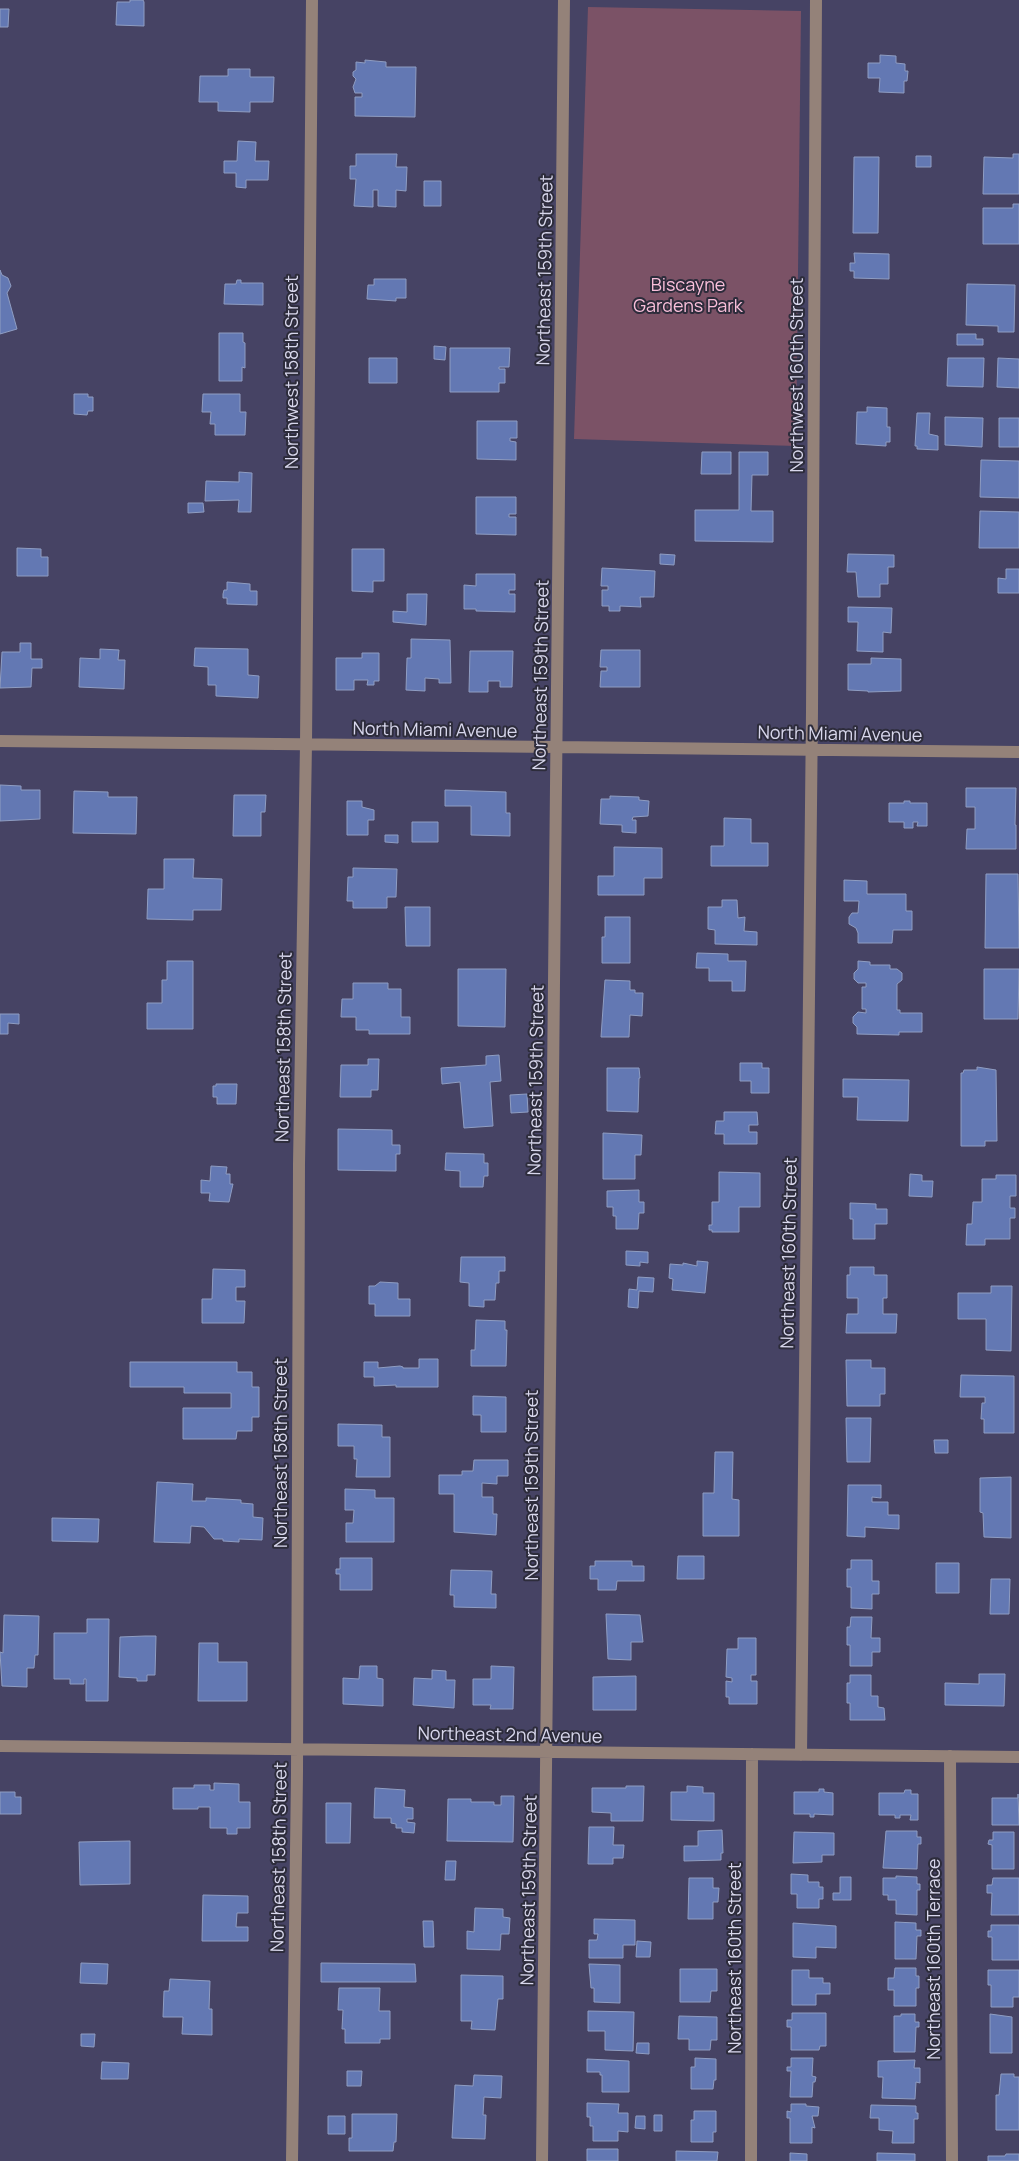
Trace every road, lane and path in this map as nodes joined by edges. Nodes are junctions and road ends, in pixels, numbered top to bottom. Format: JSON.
{"nodes":[{"id":1,"x":312,"y":0,"type":"edge"},
{"id":2,"x":564,"y":0,"type":"edge"},
{"id":3,"x":816,"y":0,"type":"edge"},
{"id":4,"x":0,"y":741,"type":"edge"},
{"id":5,"x":306,"y":744,"type":"junction"},
{"id":6,"x":557,"y":748,"type":"junction"},
{"id":7,"x":811,"y":751,"type":"junction"},
{"id":8,"x":1019,"y":752,"type":"edge"},
{"id":9,"x":0,"y":1746,"type":"edge"},
{"id":10,"x":297,"y":1749,"type":"junction"},
{"id":11,"x":548,"y":1752,"type":"junction"},
{"id":12,"x":752,"y":1754,"type":"junction"},
{"id":13,"x":801,"y":1755,"type":"junction"},
{"id":14,"x":950,"y":1756,"type":"junction"},
{"id":15,"x":1019,"y":1756,"type":"edge"},
{"id":16,"x":292,"y":2161,"type":"edge"},
{"id":17,"x":542,"y":2161,"type":"edge"},
{"id":18,"x":751,"y":2161,"type":"edge"},
{"id":19,"x":952,"y":2161,"type":"edge"}],
"edges":[{"from":1,"to":5,"type":"street","name":"Northwest 158th Street"},
{"from":2,"to":6,"type":"street","name":"Northeast 159th Street"},
{"from":3,"to":7,"type":"street","name":"Northwest 160th Street"},
{"from":4,"to":5,"type":"street","name":"North Miami Avenue"},
{"from":5,"to":6,"type":"street","name":"North Miami Avenue"},
{"from":5,"to":10,"type":"street","name":"Northeast 158th Street"},
{"from":6,"to":7,"type":"street","name":"North Miami Avenue"},
{"from":6,"to":11,"type":"street","name":"Northeast 159th Street"},
{"from":7,"to":8,"type":"street","name":"North Miami Avenue"},
{"from":7,"to":13,"type":"street","name":"Northeast 160th Street"},
{"from":9,"to":10,"type":"street","name":"Northeast 2nd Avenue"},
{"from":10,"to":11,"type":"street","name":"Northeast 2nd Avenue"},
{"from":10,"to":16,"type":"street","name":"Northeast 158th Street"},
{"from":11,"to":12,"type":"street","name":"Northeast 2nd Avenue"},
{"from":11,"to":17,"type":"street","name":"Northeast 159th Street"},
{"from":12,"to":13,"type":"street","name":"Northeast 2nd Avenue"},
{"from":12,"to":18,"type":"street","name":"Northeast 160th Street"},
{"from":13,"to":14,"type":"street","name":"Northeast 2nd Avenue"},
{"from":14,"to":15,"type":"street","name":"Northeast 2nd Avenue"},
{"from":14,"to":19,"type":"street","name":"Northeast 160th Terrace"}]}
